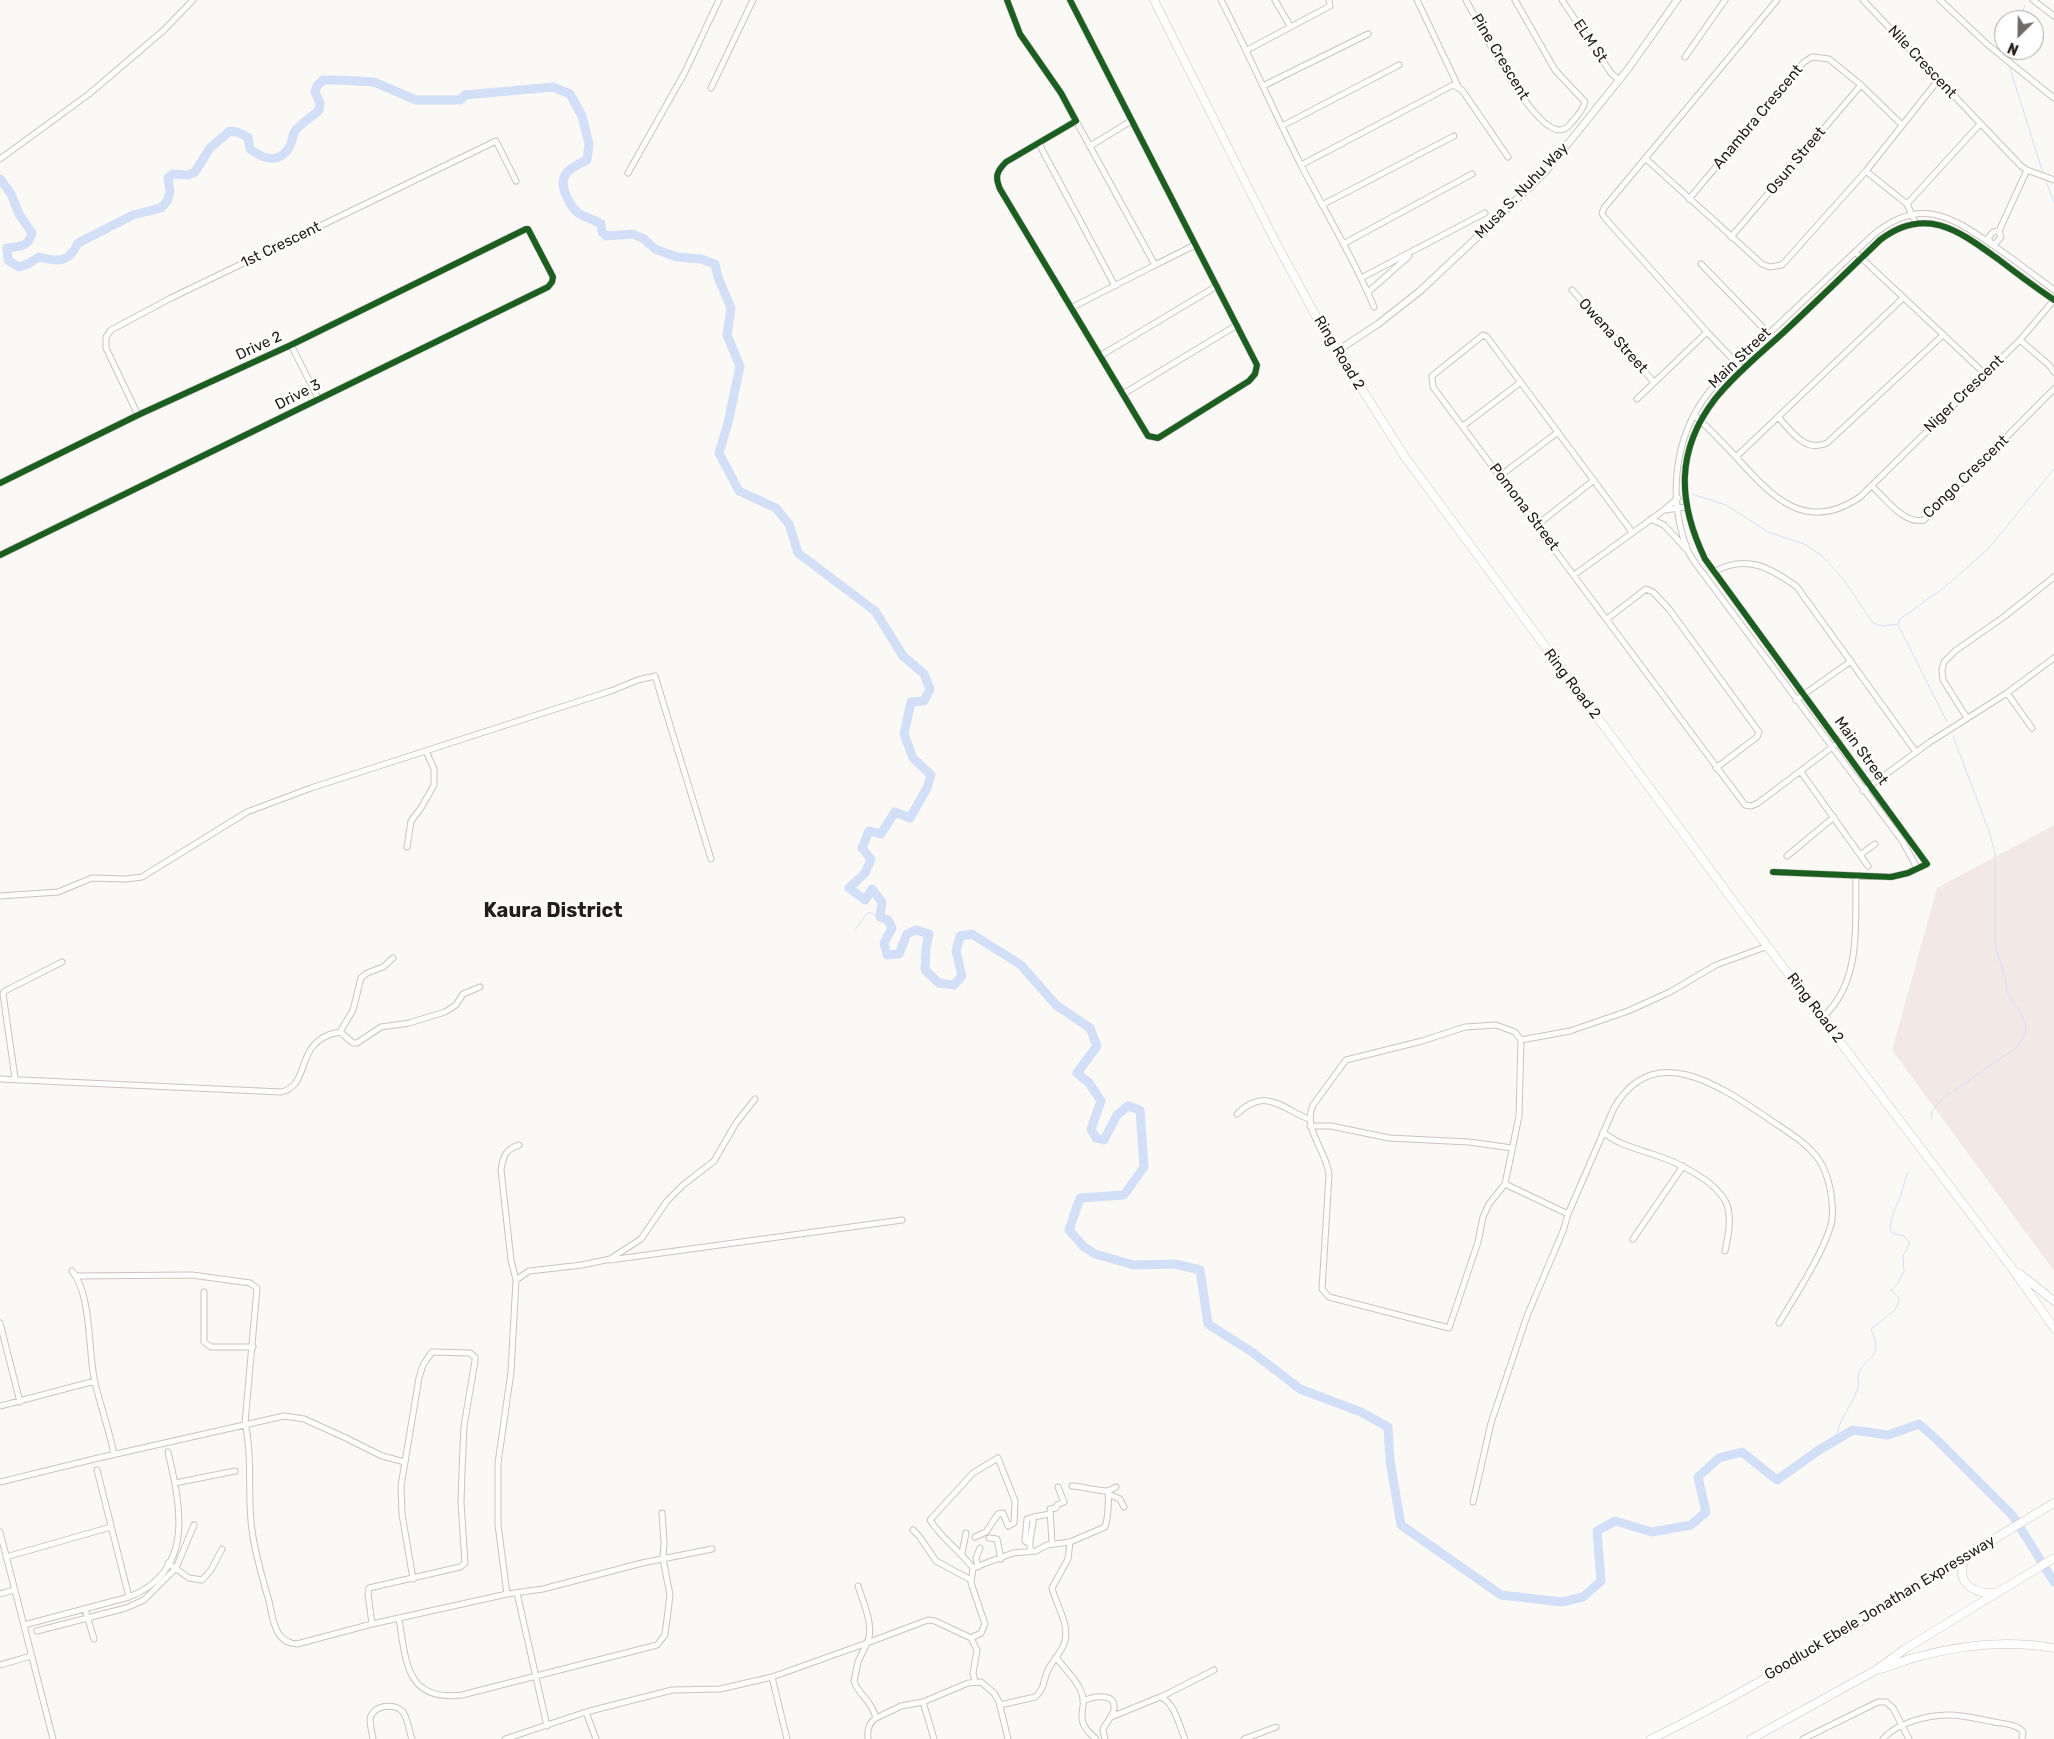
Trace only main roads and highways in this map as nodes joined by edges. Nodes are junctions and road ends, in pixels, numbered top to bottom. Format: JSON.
{"nodes":[{"id":1,"x":1154,"y":0,"type":"edge"},
{"id":2,"x":2011,"y":1267,"type":"junction"},
{"id":3,"x":2054,"y":1301,"type":"edge"},
{"id":4,"x":2053,"y":1323,"type":"edge"},
{"id":5,"x":2054,"y":1503,"type":"edge"},
{"id":6,"x":1968,"y":1554,"type":"junction"},
{"id":7,"x":2054,"y":1558,"type":"edge"},
{"id":8,"x":1997,"y":1593,"type":"junction"},
{"id":9,"x":2054,"y":1648,"type":"edge"},
{"id":10,"x":1876,"y":1670,"type":"junction"},
{"id":11,"x":1651,"y":1739,"type":"edge"},
{"id":12,"x":1751,"y":1739,"type":"edge"}],
"edges":[{"from":1,"to":2,"type":"main road","name":"Ring Road 2"},
{"from":2,"to":3,"type":"main road"},
{"from":2,"to":4,"type":"main road","name":"Ring Road 2"},
{"from":5,"to":6,"type":"main road","name":"Goodluck Ebele Jonathan Expressway"},
{"from":6,"to":8,"type":"main road"},
{"from":6,"to":11,"type":"main road","name":"Goodluck Ebele Jonathan Expressway"},
{"from":7,"to":8,"type":"main road"},
{"from":8,"to":10,"type":"main road"},
{"from":9,"to":10,"type":"main road"},
{"from":10,"to":12,"type":"main road"}]}
